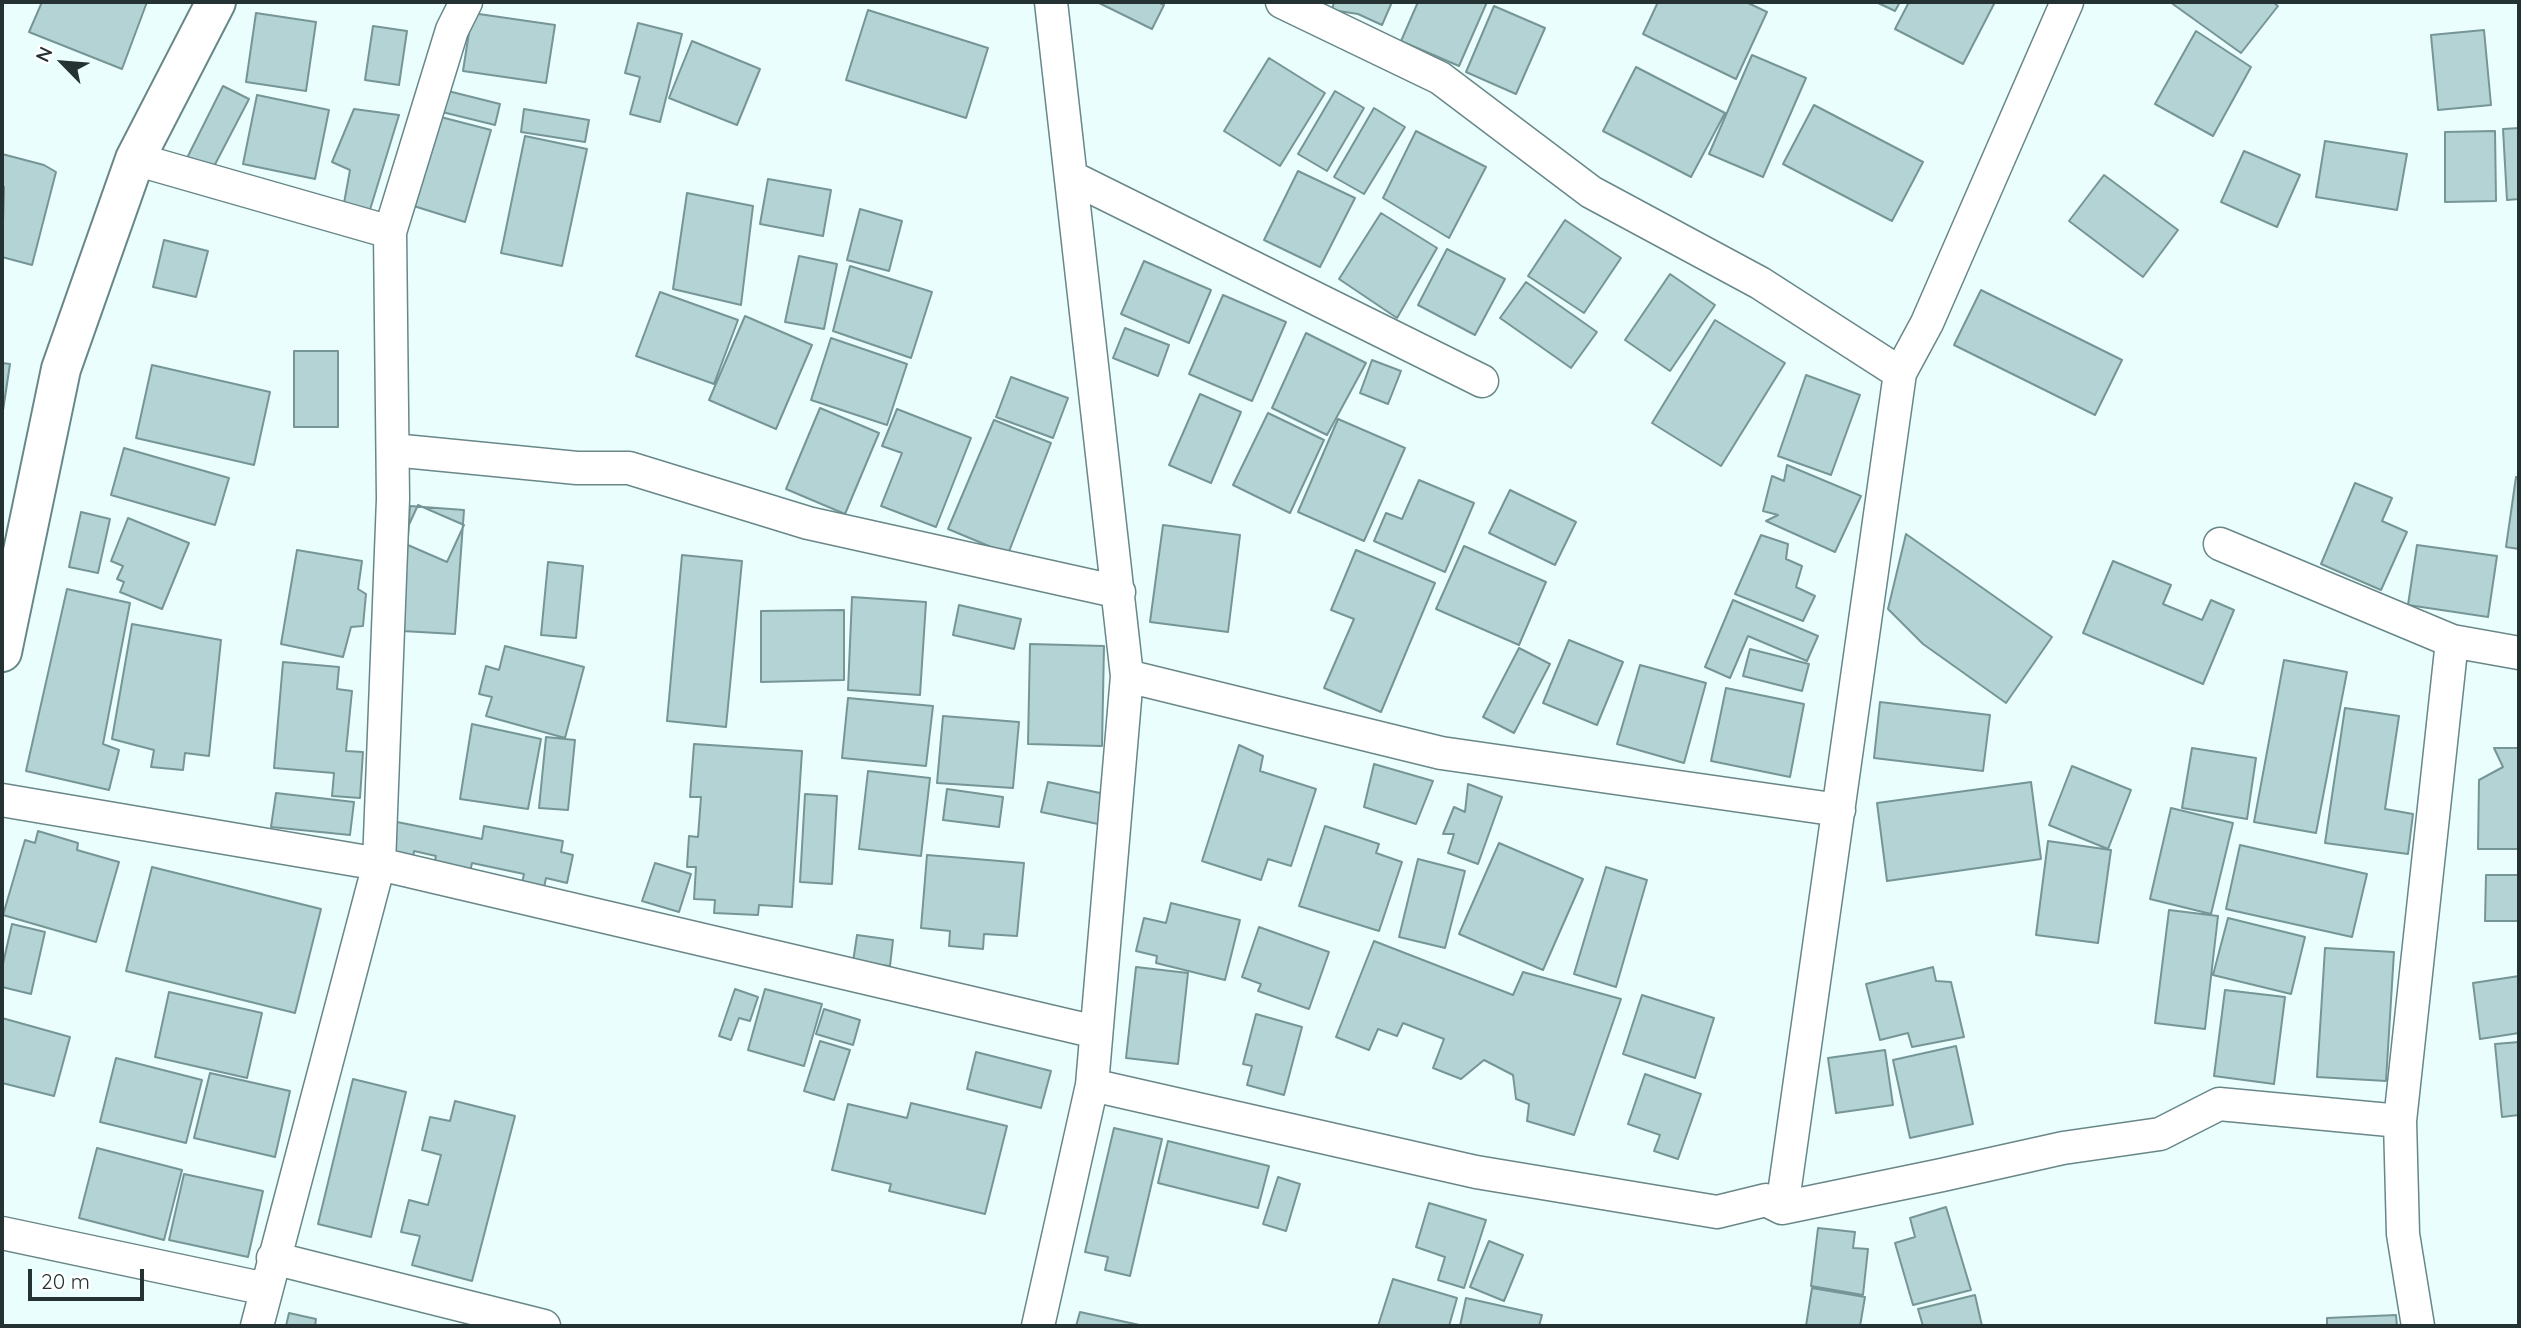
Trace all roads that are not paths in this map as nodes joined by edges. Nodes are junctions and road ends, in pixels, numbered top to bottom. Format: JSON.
{"nodes":[{"id":1,"x":216,"y":2,"type":"edge"},
{"id":2,"x":466,"y":2,"type":"edge"},
{"id":3,"x":1051,"y":2,"type":"edge"},
{"id":4,"x":1282,"y":2,"type":"edge"},
{"id":5,"x":2067,"y":2,"type":"edge"},
{"id":6,"x":135,"y":159,"type":"junction"},
{"id":7,"x":1071,"y":177,"type":"junction"},
{"id":8,"x":390,"y":232,"type":"junction"},
{"id":9,"x":1900,"y":373,"type":"junction"},
{"id":10,"x":1482,"y":381,"type":"dead end"},
{"id":11,"x":393,"y":450,"type":"junction"},
{"id":12,"x":2220,"y":544,"type":"dead end"},
{"id":13,"x":1119,"y":592,"type":"junction"},
{"id":14,"x":2452,"y":641,"type":"junction"},
{"id":15,"x":2,"y":652,"type":"edge"},
{"id":16,"x":2519,"y":653,"type":"edge"},
{"id":17,"x":1127,"y":677,"type":"junction"},
{"id":18,"x":2,"y":800,"type":"edge"},
{"id":19,"x":1839,"y":810,"type":"junction"},
{"id":20,"x":379,"y":864,"type":"junction"},
{"id":21,"x":1096,"y":1032,"type":"junction"},
{"id":22,"x":1092,"y":1084,"type":"junction"},
{"id":23,"x":2400,"y":1121,"type":"junction"},
{"id":24,"x":1782,"y":1208,"type":"junction"},
{"id":25,"x":2,"y":1233,"type":"edge"},
{"id":26,"x":274,"y":1258,"type":"junction"},
{"id":27,"x":266,"y":1289,"type":"junction"},
{"id":28,"x":257,"y":1326,"type":"edge"},
{"id":29,"x":544,"y":1326,"type":"edge"},
{"id":30,"x":1038,"y":1326,"type":"edge"},
{"id":31,"x":2418,"y":1326,"type":"edge"}],
"edges":[{"from":1,"to":6,"type":"street"},
{"from":2,"to":8,"type":"street"},
{"from":3,"to":7,"type":"street"},
{"from":4,"to":9,"type":"street"},
{"from":5,"to":9,"type":"street"},
{"from":6,"to":8,"type":"street"},
{"from":6,"to":15,"type":"street"},
{"from":7,"to":10,"type":"street"},
{"from":7,"to":13,"type":"street"},
{"from":8,"to":11,"type":"street"},
{"from":9,"to":19,"type":"street"},
{"from":11,"to":13,"type":"street"},
{"from":11,"to":20,"type":"street"},
{"from":12,"to":14,"type":"street"},
{"from":13,"to":17,"type":"street"},
{"from":14,"to":16,"type":"street"},
{"from":14,"to":23,"type":"street"},
{"from":17,"to":19,"type":"street"},
{"from":17,"to":21,"type":"street"},
{"from":18,"to":20,"type":"street"},
{"from":19,"to":24,"type":"street"},
{"from":20,"to":21,"type":"street"},
{"from":20,"to":26,"type":"street"},
{"from":21,"to":22,"type":"street"},
{"from":22,"to":24,"type":"street"},
{"from":22,"to":30,"type":"street"},
{"from":23,"to":24,"type":"street"},
{"from":23,"to":31,"type":"street"},
{"from":25,"to":27,"type":"street"},
{"from":26,"to":27,"type":"street"},
{"from":26,"to":29,"type":"street"},
{"from":27,"to":28,"type":"street"}]}
